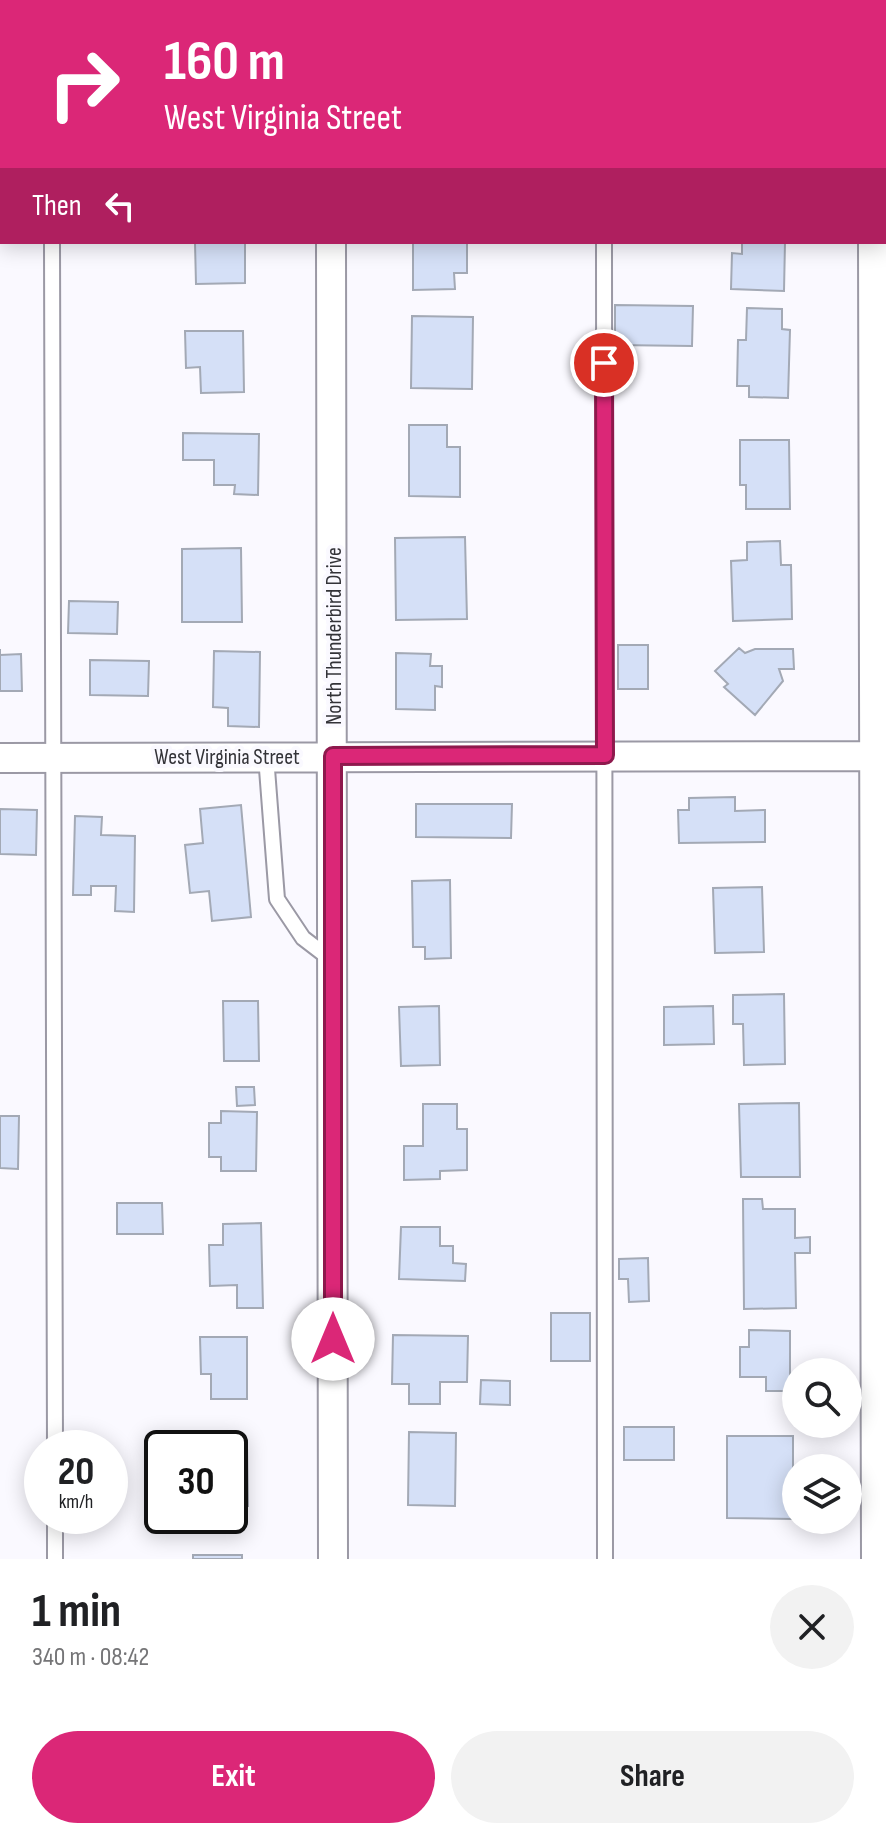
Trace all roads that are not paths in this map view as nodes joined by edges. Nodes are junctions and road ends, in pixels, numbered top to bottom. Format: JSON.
{"nodes":[{"id":1,"x":52,"y":244,"type":"edge"},
{"id":2,"x":331,"y":244,"type":"edge"},
{"id":3,"x":604,"y":244,"type":"edge"},
{"id":4,"x":873,"y":244,"type":"edge"},
{"id":5,"x":605,"y":755,"type":"junction"},
{"id":6,"x":266,"y":756,"type":"junction"},
{"id":7,"x":333,"y":756,"type":"junction"},
{"id":8,"x":879,"y":756,"type":"edge"},
{"id":9,"x":52,"y":757,"type":"junction"},
{"id":10,"x":0,"y":758,"type":"edge"},
{"id":11,"x":333,"y":961,"type":"junction"},
{"id":12,"x":55,"y":1430,"type":"edge"},
{"id":13,"x":55,"y":1534,"type":"edge"},
{"id":14,"x":55,"y":1559,"type":"edge"},
{"id":15,"x":333,"y":1559,"type":"edge"},
{"id":16,"x":605,"y":1559,"type":"edge"},
{"id":17,"x":876,"y":1559,"type":"edge"}],
"edges":[{"from":1,"to":9,"type":"lane"},
{"from":2,"to":7,"type":"street","name":"North Thunderbird Drive"},
{"from":3,"to":5,"type":"lane"},
{"from":4,"to":8,"type":"street"},
{"from":5,"to":7,"type":"street","name":"West Virginia Street"},
{"from":5,"to":8,"type":"street","name":"West Virginia Street"},
{"from":5,"to":16,"type":"lane"},
{"from":6,"to":7,"type":"street","name":"West Virginia Street"},
{"from":6,"to":9,"type":"street","name":"West Virginia Street"},
{"from":6,"to":11,"type":"lane"},
{"from":7,"to":11,"type":"street","name":"North Thunderbird Drive"},
{"from":8,"to":17,"type":"street"},
{"from":9,"to":10,"type":"street","name":"West Virginia Street"},
{"from":9,"to":12,"type":"lane"},
{"from":11,"to":15,"type":"street","name":"North Thunderbird Drive"},
{"from":13,"to":14,"type":"lane"}]}
